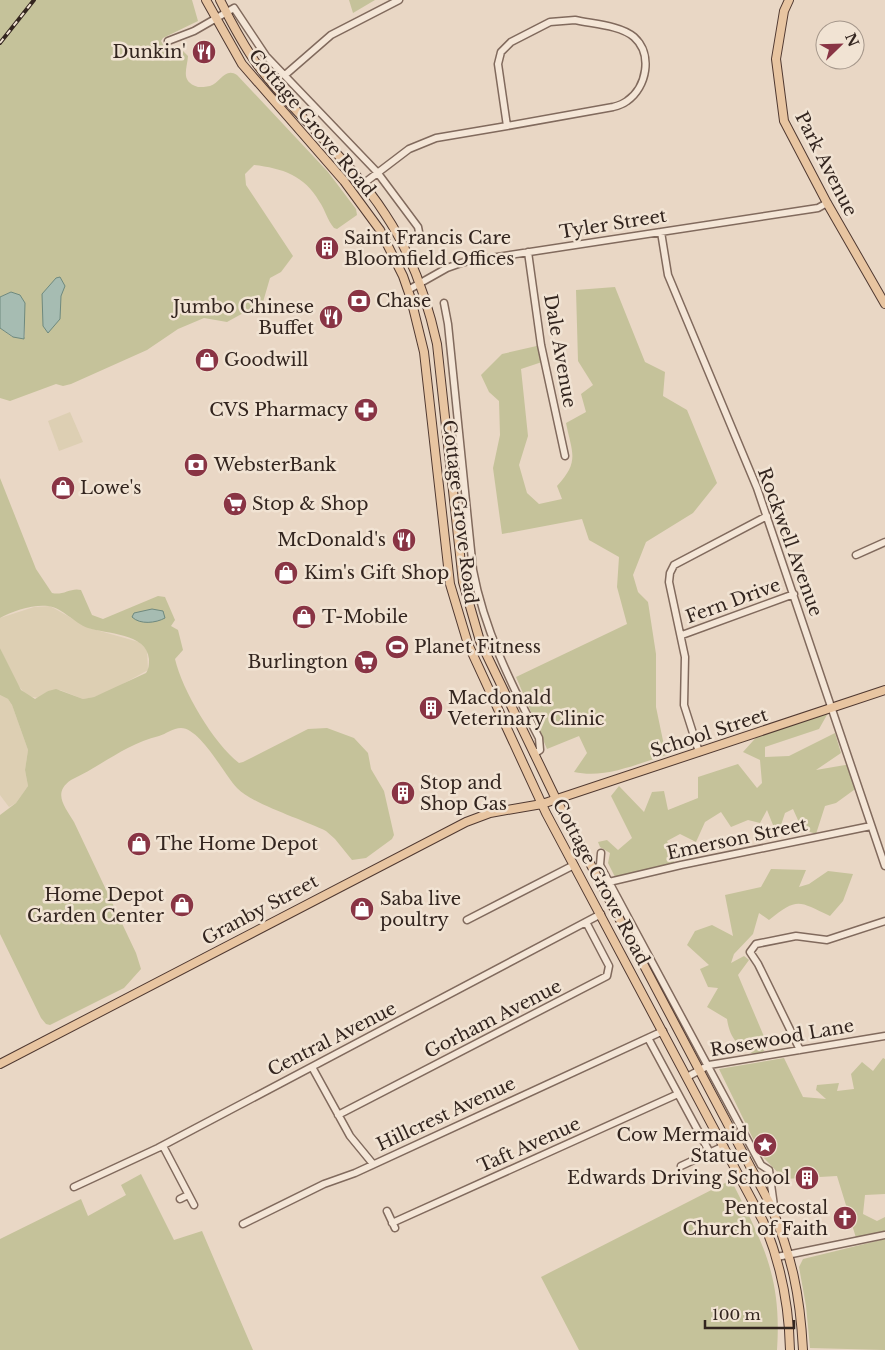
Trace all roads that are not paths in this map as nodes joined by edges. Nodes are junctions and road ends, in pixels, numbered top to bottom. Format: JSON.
{"nodes":[{"id":1,"x":206,"y":0,"type":"edge"},
{"id":2,"x":220,"y":0,"type":"edge"},
{"id":3,"x":399,"y":0,"type":"edge"},
{"id":4,"x":789,"y":0,"type":"edge"},
{"id":5,"x":226,"y":13,"type":"junction"},
{"id":6,"x":215,"y":19,"type":"junction"},
{"id":7,"x":168,"y":41,"type":"dead end"},
{"id":8,"x":285,"y":75,"type":"junction"},
{"id":9,"x":506,"y":126,"type":"junction"},
{"id":10,"x":377,"y":172,"type":"junction"},
{"id":11,"x":363,"y":184,"type":"junction"},
{"id":12,"x":827,"y":203,"type":"junction"},
{"id":13,"x":662,"y":232,"type":"junction"},
{"id":14,"x":420,"y":237,"type":"dead end"},
{"id":15,"x":528,"y":252,"type":"junction"},
{"id":16,"x":419,"y":283,"type":"junction"},
{"id":17,"x":408,"y":290,"type":"junction"},
{"id":18,"x":444,"y":303,"type":"dead end"},
{"id":19,"x":885,"y":304,"type":"edge"},
{"id":20,"x":433,"y":428,"type":"junction"},
{"id":21,"x":445,"y":428,"type":"junction"},
{"id":22,"x":565,"y":456,"type":"dead end"},
{"id":23,"x":468,"y":514,"type":"junction"},
{"id":24,"x":455,"y":515,"type":"junction"},
{"id":25,"x":767,"y":516,"type":"junction"},
{"id":26,"x":885,"y":542,"type":"edge"},
{"id":27,"x":856,"y":555,"type":"dead end"},
{"id":28,"x":463,"y":582,"type":"junction"},
{"id":29,"x":450,"y":584,"type":"junction"},
{"id":30,"x":794,"y":594,"type":"junction"},
{"id":31,"x":682,"y":635,"type":"junction"},
{"id":32,"x":510,"y":678,"type":"junction"},
{"id":33,"x":499,"y":684,"type":"junction"},
{"id":34,"x":885,"y":690,"type":"edge"},
{"id":35,"x":833,"y":709,"type":"junction"},
{"id":36,"x":699,"y":752,"type":"junction"},
{"id":37,"x":534,"y":754,"type":"junction"},
{"id":38,"x":556,"y":799,"type":"junction"},
{"id":39,"x":542,"y":804,"type":"junction"},
{"id":40,"x":871,"y":826,"type":"junction"},
{"id":41,"x":602,"y":853,"type":"dead end"},
{"id":42,"x":574,"y":865,"type":"junction"},
{"id":43,"x":885,"y":866,"type":"edge"},
{"id":44,"x":609,"y":882,"type":"junction"},
{"id":45,"x":601,"y":914,"type":"junction"},
{"id":46,"x":467,"y":920,"type":"dead end"},
{"id":47,"x":885,"y":920,"type":"edge"},
{"id":48,"x":586,"y":922,"type":"junction"},
{"id":49,"x":663,"y":1031,"type":"junction"},
{"id":50,"x":885,"y":1036,"type":"edge"},
{"id":51,"x":648,"y":1038,"type":"junction"},
{"id":52,"x":800,"y":1050,"type":"junction"},
{"id":53,"x":0,"y":1064,"type":"edge"},
{"id":54,"x":708,"y":1065,"type":"junction"},
{"id":55,"x":312,"y":1066,"type":"junction"},
{"id":56,"x":699,"y":1071,"type":"junction"},
{"id":57,"x":687,"y":1076,"type":"junction"},
{"id":58,"x":678,"y":1094,"type":"junction"},
{"id":59,"x":338,"y":1115,"type":"junction"},
{"id":60,"x":163,"y":1146,"type":"junction"},
{"id":61,"x":724,"y":1146,"type":"junction"},
{"id":62,"x":710,"y":1153,"type":"junction"},
{"id":63,"x":373,"y":1164,"type":"junction"},
{"id":64,"x":681,"y":1166,"type":"dead end"},
{"id":65,"x":74,"y":1187,"type":"dead end"},
{"id":66,"x":188,"y":1195,"type":"junction"},
{"id":67,"x":180,"y":1199,"type":"dead end"},
{"id":68,"x":194,"y":1205,"type":"dead end"},
{"id":69,"x":387,"y":1211,"type":"dead end"},
{"id":70,"x":776,"y":1219,"type":"junction"},
{"id":71,"x":242,"y":1224,"type":"dead end"},
{"id":72,"x":885,"y":1235,"type":"edge"},
{"id":73,"x":790,"y":1254,"type":"junction"},
{"id":74,"x":777,"y":1257,"type":"junction"},
{"id":75,"x":790,"y":1350,"type":"edge"},
{"id":76,"x":803,"y":1350,"type":"edge"}],
"edges":[{"from":1,"to":6,"type":"main road","name":"Cottage Grove Road"},
{"from":2,"to":5,"type":"main road","name":"Cottage Grove Road"},
{"from":3,"to":8,"type":"street"},
{"from":4,"to":12,"type":"main road","name":"Park Avenue"},
{"from":5,"to":6,"type":"street"},
{"from":5,"to":8,"type":"street","name":"Cottage Grove Road"},
{"from":5,"to":11,"type":"main road","name":"Cottage Grove Road"},
{"from":6,"to":7,"type":"street"},
{"from":6,"to":17,"type":"main road","name":"Cottage Grove Road"},
{"from":8,"to":10,"type":"street","name":"Cottage Grove Road"},
{"from":9,"to":9,"type":"street"},
{"from":9,"to":10,"type":"street"},
{"from":10,"to":11,"type":"street"},
{"from":10,"to":14,"type":"street","name":"Cottage Grove Road"},
{"from":11,"to":16,"type":"main road","name":"Cottage Grove Road"},
{"from":12,"to":13,"type":"street","name":"Tyler Street"},
{"from":12,"to":19,"type":"main road","name":"Park Avenue"},
{"from":13,"to":15,"type":"street","name":"Tyler Street"},
{"from":13,"to":25,"type":"street","name":"Rockwell Avenue"},
{"from":15,"to":16,"type":"street","name":"Tyler Street"},
{"from":15,"to":22,"type":"street","name":"Dale Avenue"},
{"from":16,"to":17,"type":"street","name":"Tyler Street"},
{"from":16,"to":21,"type":"main road","name":"Cottage Grove Road"},
{"from":17,"to":20,"type":"main road","name":"Cottage Grove Road"},
{"from":18,"to":23,"type":"street","name":"Cottage Grove Road"},
{"from":20,"to":21,"type":"main road"},
{"from":20,"to":29,"type":"main road","name":"Cottage Grove Road"},
{"from":21,"to":24,"type":"main road","name":"Cottage Grove Road"},
{"from":23,"to":24,"type":"street","name":"Cottage Grove Road"},
{"from":23,"to":32,"type":"street","name":"Cottage Grove Road"},
{"from":24,"to":28,"type":"main road","name":"Cottage Grove Road"},
{"from":25,"to":30,"type":"street","name":"Rockwell Avenue"},
{"from":25,"to":31,"type":"street"},
{"from":26,"to":27,"type":"street"},
{"from":28,"to":29,"type":"main road"},
{"from":28,"to":33,"type":"main road","name":"Cottage Grove Road"},
{"from":29,"to":39,"type":"main road","name":"Cottage Grove Road"},
{"from":30,"to":31,"type":"street","name":"Fern Drive"},
{"from":30,"to":35,"type":"street","name":"Rockwell Avenue"},
{"from":31,"to":36,"type":"street","name":"Fern Drive"},
{"from":32,"to":33,"type":"street"},
{"from":32,"to":37,"type":"street","name":"Cottage Grove Road"},
{"from":33,"to":37,"type":"main road","name":"Cottage Grove Road"},
{"from":34,"to":35,"type":"main road","name":"School Street"},
{"from":35,"to":36,"type":"main road","name":"School Street"},
{"from":35,"to":40,"type":"street","name":"Rockwell Avenue"},
{"from":36,"to":38,"type":"main road","name":"School Street"},
{"from":37,"to":38,"type":"main road","name":"Cottage Grove Road"},
{"from":38,"to":39,"type":"main road","name":"School Street"},
{"from":38,"to":56,"type":"main road","name":"Cottage Grove Road"},
{"from":39,"to":42,"type":"main road","name":"Cottage Grove Road"},
{"from":39,"to":53,"type":"main road","name":"Granby Street"},
{"from":40,"to":43,"type":"street","name":"Rockwell Avenue"},
{"from":40,"to":44,"type":"street","name":"Emerson Street"},
{"from":41,"to":44,"type":"street","name":"Cottage Grove Road"},
{"from":42,"to":45,"type":"main road","name":"Cottage Grove Road"},
{"from":42,"to":46,"type":"street"},
{"from":44,"to":54,"type":"street","name":"Cottage Grove Road"},
{"from":45,"to":48,"type":"street","name":"Central Avenue"},
{"from":45,"to":49,"type":"main road","name":"Cottage Grove Road"},
{"from":47,"to":52,"type":"street"},
{"from":48,"to":55,"type":"street","name":"Central Avenue"},
{"from":48,"to":59,"type":"street","name":"Gorham Avenue"},
{"from":49,"to":51,"type":"street","name":"Hillcrest Avenue"},
{"from":49,"to":57,"type":"main road","name":"Cottage Grove Road"},
{"from":50,"to":52,"type":"street","name":"Rosewood Lane"},
{"from":51,"to":58,"type":"street"},
{"from":51,"to":63,"type":"street","name":"Hillcrest Avenue"},
{"from":52,"to":54,"type":"street","name":"Rosewood Lane"},
{"from":54,"to":56,"type":"street","name":"Rosewood Lane"},
{"from":54,"to":70,"type":"street","name":"Cottage Grove Road"},
{"from":55,"to":59,"type":"street"},
{"from":55,"to":60,"type":"street","name":"Central Avenue"},
{"from":56,"to":57,"type":"street","name":"Rosewood Lane"},
{"from":56,"to":70,"type":"main road","name":"Cottage Grove Road"},
{"from":57,"to":61,"type":"main road","name":"Cottage Grove Road"},
{"from":58,"to":62,"type":"street"},
{"from":58,"to":69,"type":"street","name":"Taft Avenue"},
{"from":59,"to":63,"type":"street"},
{"from":60,"to":65,"type":"street","name":"Central Avenue"},
{"from":60,"to":66,"type":"street"},
{"from":61,"to":62,"type":"street"},
{"from":61,"to":74,"type":"main road","name":"Cottage Grove Road"},
{"from":62,"to":64,"type":"street"},
{"from":63,"to":71,"type":"street","name":"Hillcrest Avenue"},
{"from":66,"to":67,"type":"street"},
{"from":66,"to":68,"type":"street"},
{"from":70,"to":73,"type":"main road","name":"Cottage Grove Road"},
{"from":72,"to":73,"type":"street"},
{"from":73,"to":74,"type":"street"},
{"from":73,"to":76,"type":"main road","name":"Cottage Grove Road"},
{"from":74,"to":75,"type":"main road","name":"Cottage Grove Road"}]}
